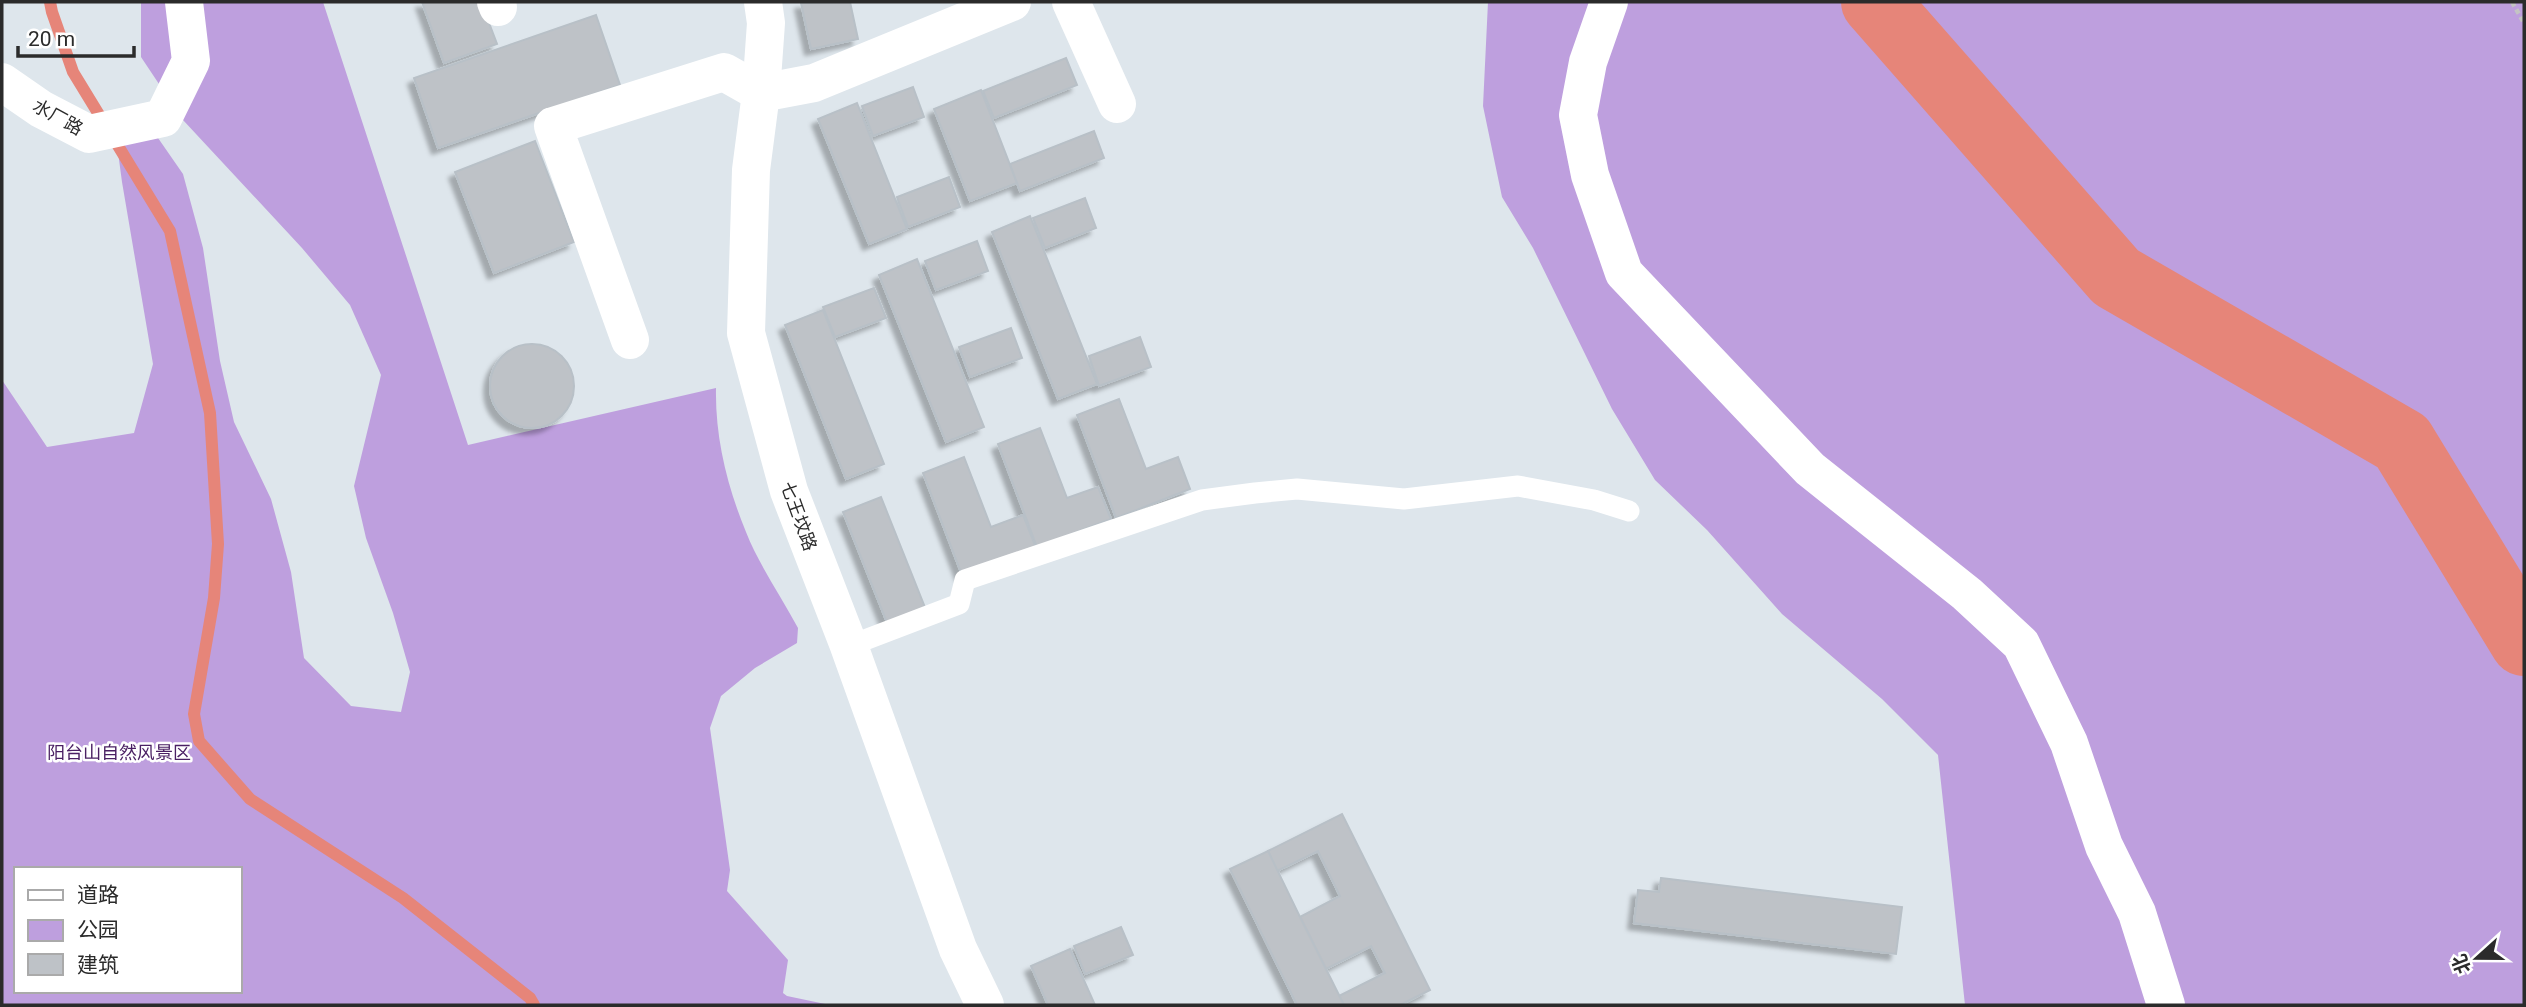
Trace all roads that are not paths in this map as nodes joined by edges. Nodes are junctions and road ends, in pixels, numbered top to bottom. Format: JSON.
{"nodes":[{"id":1,"x":184,"y":2,"type":"edge"},
{"id":2,"x":763,"y":2,"type":"edge"},
{"id":3,"x":1012,"y":2,"type":"edge"},
{"id":4,"x":1071,"y":2,"type":"edge"},
{"id":5,"x":1609,"y":2,"type":"edge"},
{"id":6,"x":2,"y":82,"type":"edge"},
{"id":7,"x":761,"y":93,"type":"junction"},
{"id":8,"x":1117,"y":104,"type":"dead end"},
{"id":9,"x":630,"y":340,"type":"dead end"},
{"id":10,"x":1629,"y":511,"type":"dead end"},
{"id":11,"x":849,"y":646,"type":"junction"},
{"id":12,"x":985,"y":1005,"type":"edge"},
{"id":13,"x":2166,"y":1005,"type":"edge"}],
"edges":[{"from":1,"to":6,"type":"street","name":"水厂路"},
{"from":2,"to":7,"type":"street","name":"七王坟路"},
{"from":3,"to":7,"type":"street"},
{"from":4,"to":8,"type":"street"},
{"from":5,"to":13,"type":"street"},
{"from":7,"to":9,"type":"street"},
{"from":7,"to":11,"type":"street","name":"七王坟路"},
{"from":10,"to":11,"type":"lane"},
{"from":11,"to":12,"type":"street","name":"七王坟路"}]}
